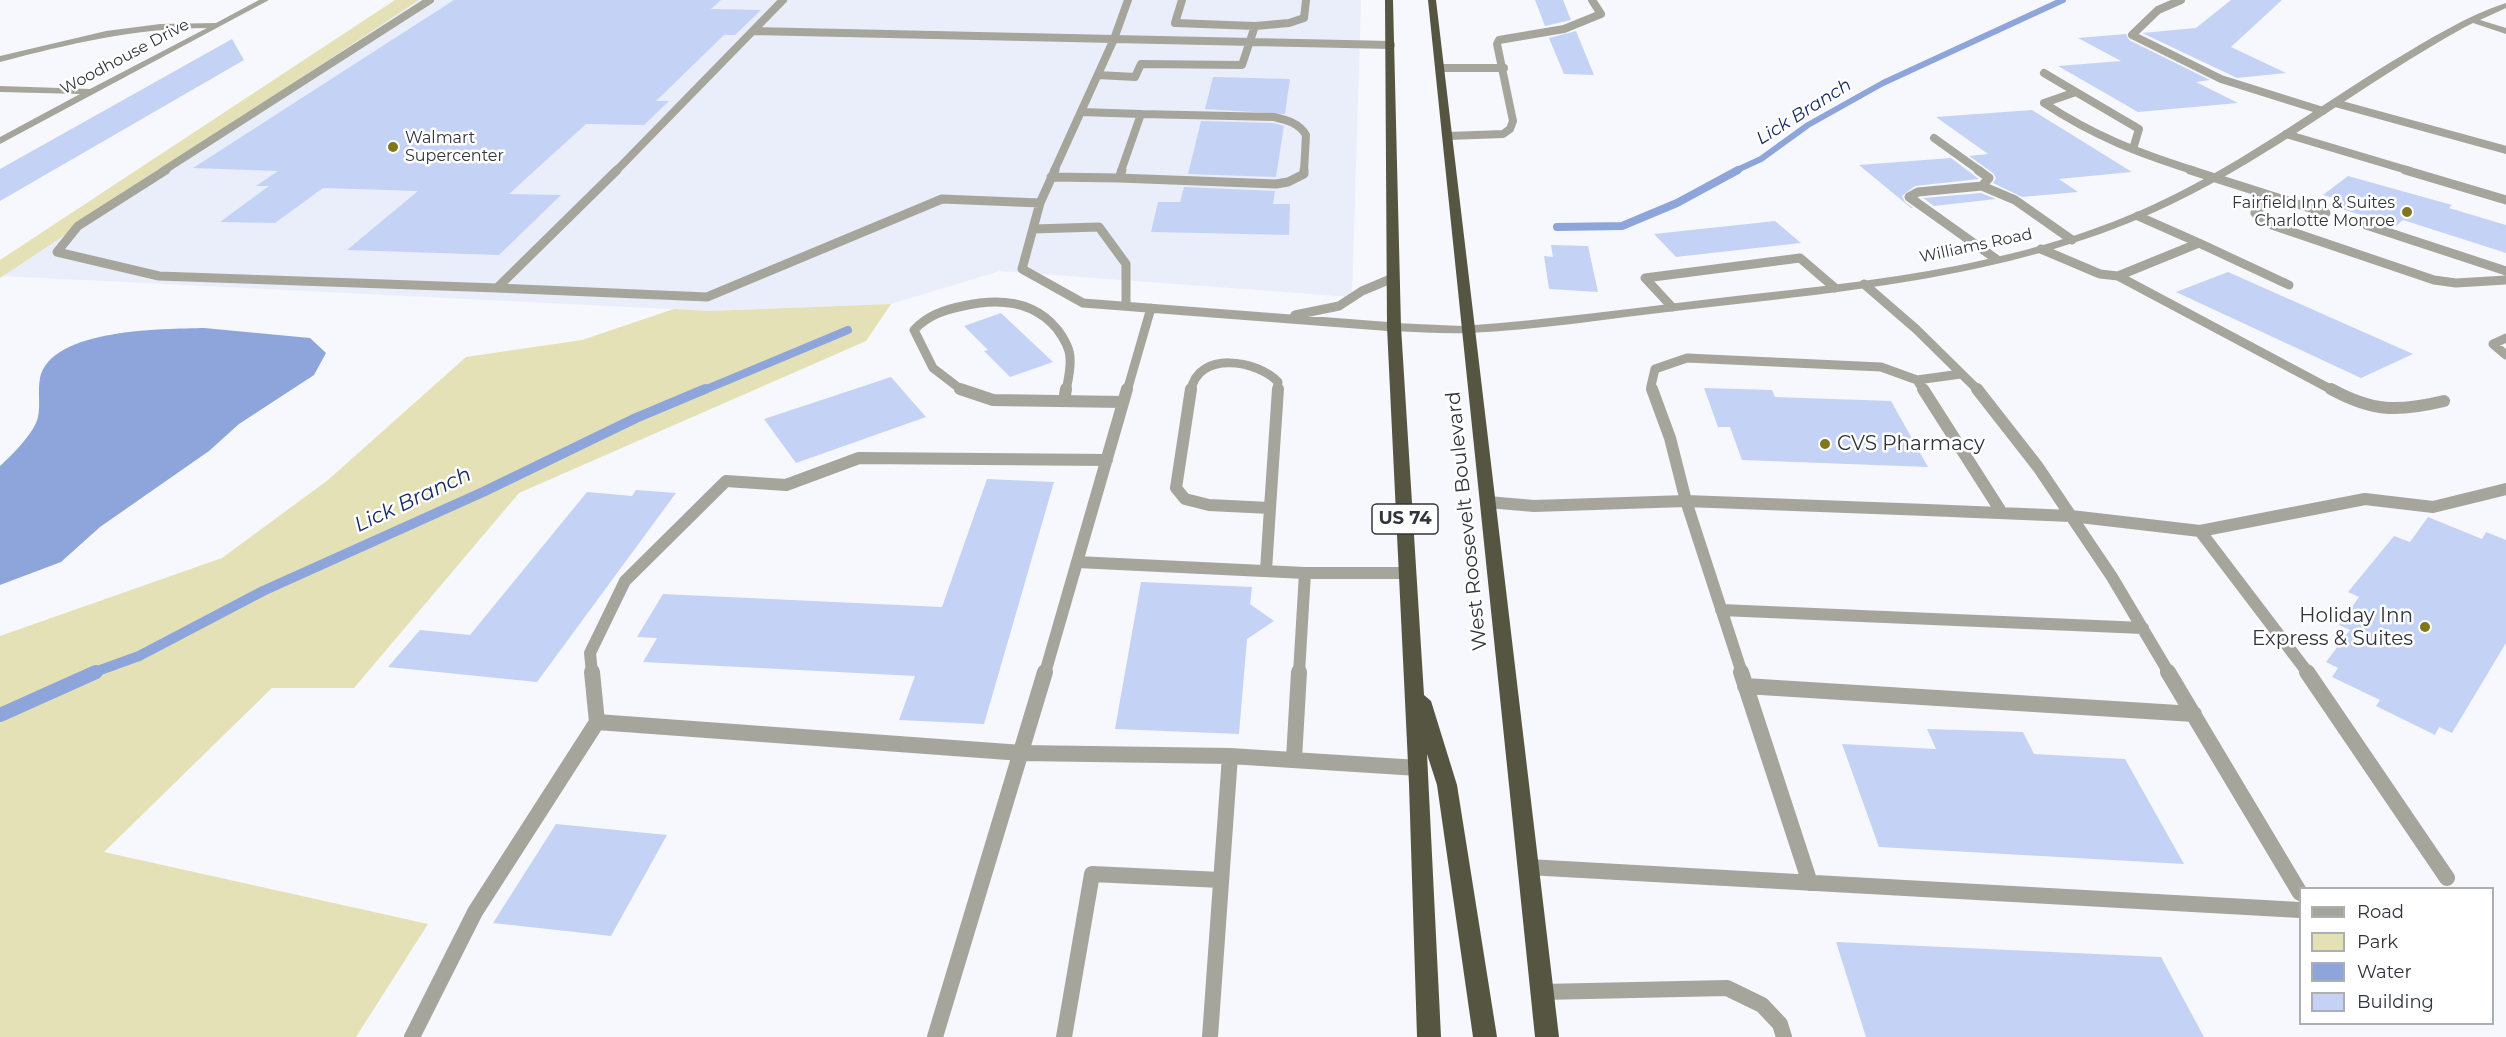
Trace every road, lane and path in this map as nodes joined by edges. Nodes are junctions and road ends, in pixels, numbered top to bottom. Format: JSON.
{"nodes":[{"id":1,"x":266,"y":0,"type":"edge"},
{"id":2,"x":430,"y":0,"type":"edge"},
{"id":3,"x":783,"y":0,"type":"edge"},
{"id":4,"x":1128,"y":0,"type":"edge"},
{"id":5,"x":1182,"y":0,"type":"edge"},
{"id":6,"x":1306,"y":0,"type":"edge"},
{"id":7,"x":1389,"y":0,"type":"edge"},
{"id":8,"x":1432,"y":0,"type":"edge"},
{"id":9,"x":1592,"y":0,"type":"edge"},
{"id":10,"x":2181,"y":0,"type":"edge"},
{"id":11,"x":2506,"y":5,"type":"edge"},
{"id":12,"x":2472,"y":20,"type":"junction"},
{"id":13,"x":217,"y":25,"type":"junction"},
{"id":14,"x":1255,"y":26,"type":"junction"},
{"id":15,"x":753,"y":31,"type":"junction"},
{"id":16,"x":2506,"y":31,"type":"edge"},
{"id":17,"x":1114,"y":39,"type":"junction"},
{"id":18,"x":1251,"y":42,"type":"junction"},
{"id":19,"x":1391,"y":45,"type":"junction"},
{"id":20,"x":0,"y":59,"type":"edge"},
{"id":21,"x":1440,"y":68,"type":"junction"},
{"id":22,"x":1504,"y":68,"type":"junction"},
{"id":23,"x":2044,"y":73,"type":"dead end"},
{"id":24,"x":1098,"y":75,"type":"junction"},
{"id":25,"x":0,"y":89,"type":"edge"},
{"id":26,"x":90,"y":92,"type":"junction"},
{"id":27,"x":2076,"y":92,"type":"junction"},
{"id":28,"x":2335,"y":103,"type":"junction"},
{"id":29,"x":2323,"y":111,"type":"junction"},
{"id":30,"x":1081,"y":112,"type":"junction"},
{"id":31,"x":1141,"y":114,"type":"junction"},
{"id":32,"x":2286,"y":134,"type":"junction"},
{"id":33,"x":1448,"y":136,"type":"junction"},
{"id":34,"x":1934,"y":138,"type":"dead end"},
{"id":35,"x":0,"y":141,"type":"edge"},
{"id":36,"x":2133,"y":149,"type":"junction"},
{"id":37,"x":2506,"y":150,"type":"edge"},
{"id":38,"x":1051,"y":177,"type":"junction"},
{"id":39,"x":2213,"y":177,"type":"junction"},
{"id":40,"x":1119,"y":178,"type":"junction"},
{"id":41,"x":1982,"y":186,"type":"junction"},
{"id":42,"x":2272,"y":196,"type":"junction"},
{"id":43,"x":2506,"y":200,"type":"edge"},
{"id":44,"x":1040,"y":203,"type":"junction"},
{"id":45,"x":2326,"y":213,"type":"dead end"},
{"id":46,"x":2138,"y":216,"type":"junction"},
{"id":47,"x":2366,"y":225,"type":"dead end"},
{"id":48,"x":1033,"y":229,"type":"junction"},
{"id":49,"x":2072,"y":240,"type":"junction"},
{"id":50,"x":2199,"y":243,"type":"junction"},
{"id":51,"x":2041,"y":249,"type":"junction"},
{"id":52,"x":1996,"y":259,"type":"junction"},
{"id":53,"x":2506,"y":271,"type":"edge"},
{"id":54,"x":2118,"y":276,"type":"junction"},
{"id":55,"x":1394,"y":278,"type":"junction"},
{"id":56,"x":2506,"y":280,"type":"edge"},
{"id":57,"x":1864,"y":284,"type":"junction"},
{"id":58,"x":2289,"y":285,"type":"dead end"},
{"id":59,"x":497,"y":288,"type":"junction"},
{"id":60,"x":1835,"y":288,"type":"junction"},
{"id":61,"x":1126,"y":306,"type":"junction"},
{"id":62,"x":1672,"y":307,"type":"junction"},
{"id":63,"x":1151,"y":308,"type":"junction"},
{"id":64,"x":1280,"y":318,"type":"junction"},
{"id":65,"x":1394,"y":327,"type":"junction"},
{"id":66,"x":1469,"y":329,"type":"junction"},
{"id":67,"x":2506,"y":338,"type":"edge"},
{"id":68,"x":2506,"y":355,"type":"edge"},
{"id":69,"x":1961,"y":374,"type":"junction"},
{"id":70,"x":1917,"y":380,"type":"junction"},
{"id":71,"x":1064,"y":401,"type":"junction"},
{"id":72,"x":2445,"y":401,"type":"dead end"},
{"id":73,"x":1123,"y":402,"type":"junction"},
{"id":74,"x":1107,"y":460,"type":"junction"},
{"id":75,"x":2506,"y":489,"type":"edge"},
{"id":76,"x":1686,"y":501,"type":"junction"},
{"id":77,"x":1488,"y":502,"type":"junction"},
{"id":78,"x":1270,"y":508,"type":"junction"},
{"id":79,"x":2002,"y":513,"type":"junction"},
{"id":80,"x":2071,"y":516,"type":"junction"},
{"id":81,"x":2199,"y":531,"type":"junction"},
{"id":82,"x":1077,"y":562,"type":"junction"},
{"id":83,"x":1266,"y":570,"type":"junction"},
{"id":84,"x":1305,"y":573,"type":"junction"},
{"id":85,"x":1408,"y":573,"type":"junction"},
{"id":86,"x":1721,"y":610,"type":"junction"},
{"id":87,"x":2143,"y":628,"type":"junction"},
{"id":88,"x":1414,"y":677,"type":"junction"},
{"id":89,"x":1745,"y":686,"type":"junction"},
{"id":90,"x":2194,"y":714,"type":"junction"},
{"id":91,"x":597,"y":722,"type":"junction"},
{"id":92,"x":1022,"y":753,"type":"junction"},
{"id":93,"x":1230,"y":756,"type":"junction"},
{"id":94,"x":1294,"y":759,"type":"junction"},
{"id":95,"x":1418,"y":768,"type":"junction"},
{"id":96,"x":1528,"y":867,"type":"junction"},
{"id":97,"x":2447,"y":878,"type":"dead end"},
{"id":98,"x":1221,"y":880,"type":"junction"},
{"id":99,"x":1810,"y":883,"type":"junction"},
{"id":100,"x":2299,"y":890,"type":"edge"},
{"id":101,"x":2299,"y":910,"type":"edge"},
{"id":102,"x":1542,"y":992,"type":"junction"},
{"id":103,"x":412,"y":1037,"type":"edge"},
{"id":104,"x":935,"y":1037,"type":"edge"},
{"id":105,"x":1064,"y":1037,"type":"edge"},
{"id":106,"x":1210,"y":1037,"type":"edge"},
{"id":107,"x":1429,"y":1037,"type":"edge"},
{"id":108,"x":1485,"y":1037,"type":"edge"},
{"id":109,"x":1547,"y":1037,"type":"edge"},
{"id":110,"x":1784,"y":1037,"type":"edge"}],
"edges":[{"from":1,"to":13,"type":"street","name":"Woodhouse Drive"},
{"from":2,"to":59,"type":"lane"},
{"from":3,"to":15,"type":"lane"},
{"from":4,"to":17,"type":"lane"},
{"from":5,"to":14,"type":"lane"},
{"from":6,"to":14,"type":"lane"},
{"from":7,"to":19,"type":"highway","number":"US 74"},
{"from":8,"to":21,"type":"highway","name":"West Roosevelt Boulevard"},
{"from":9,"to":22,"type":"lane"},
{"from":10,"to":29,"type":"lane"},
{"from":11,"to":12,"type":"street","name":"Williams Road"},
{"from":12,"to":16,"type":"street"},
{"from":12,"to":28,"type":"street","name":"Williams Road"},
{"from":13,"to":20,"type":"street"},
{"from":13,"to":26,"type":"street","name":"Woodhouse Drive"},
{"from":14,"to":18,"type":"lane"},
{"from":15,"to":17,"type":"lane"},
{"from":15,"to":59,"type":"lane"},
{"from":17,"to":18,"type":"lane"},
{"from":17,"to":24,"type":"lane"},
{"from":18,"to":19,"type":"lane"},
{"from":18,"to":24,"type":"lane"},
{"from":19,"to":55,"type":"highway","number":"US 74"},
{"from":21,"to":22,"type":"lane"},
{"from":21,"to":33,"type":"highway","name":"West Roosevelt Boulevard"},
{"from":22,"to":33,"type":"lane"},
{"from":23,"to":27,"type":"lane"},
{"from":24,"to":30,"type":"lane"},
{"from":25,"to":26,"type":"street"},
{"from":26,"to":35,"type":"street","name":"Woodhouse Drive"},
{"from":27,"to":36,"type":"lane"},
{"from":27,"to":36,"type":"lane"},
{"from":28,"to":29,"type":"street","name":"Williams Road"},
{"from":28,"to":37,"type":"lane"},
{"from":29,"to":32,"type":"street","name":"Williams Road"},
{"from":30,"to":31,"type":"lane"},
{"from":30,"to":38,"type":"lane"},
{"from":31,"to":40,"type":"lane"},
{"from":31,"to":40,"type":"lane"},
{"from":32,"to":39,"type":"street","name":"Williams Road"},
{"from":32,"to":43,"type":"lane"},
{"from":33,"to":66,"type":"highway","name":"West Roosevelt Boulevard"},
{"from":34,"to":41,"type":"lane"},
{"from":36,"to":39,"type":"lane"},
{"from":38,"to":40,"type":"lane"},
{"from":38,"to":44,"type":"lane"},
{"from":39,"to":42,"type":"lane"},
{"from":39,"to":46,"type":"street","name":"Williams Road"},
{"from":41,"to":49,"type":"lane"},
{"from":41,"to":52,"type":"lane"},
{"from":42,"to":45,"type":"lane"},
{"from":42,"to":56,"type":"lane"},
{"from":44,"to":48,"type":"lane"},
{"from":44,"to":59,"type":"lane"},
{"from":46,"to":49,"type":"street","name":"Williams Road"},
{"from":46,"to":50,"type":"lane"},
{"from":47,"to":53,"type":"lane"},
{"from":48,"to":61,"type":"lane"},
{"from":48,"to":61,"type":"lane"},
{"from":49,"to":51,"type":"street","name":"Williams Road"},
{"from":50,"to":54,"type":"lane"},
{"from":50,"to":58,"type":"lane"},
{"from":51,"to":52,"type":"street","name":"Williams Road"},
{"from":51,"to":54,"type":"lane"},
{"from":52,"to":57,"type":"street","name":"Williams Road"},
{"from":54,"to":72,"type":"lane"},
{"from":55,"to":64,"type":"lane"},
{"from":55,"to":65,"type":"highway","number":"US 74"},
{"from":57,"to":60,"type":"street","name":"Williams Road"},
{"from":57,"to":69,"type":"lane"},
{"from":60,"to":62,"type":"street","name":"Williams Road"},
{"from":60,"to":62,"type":"lane"},
{"from":61,"to":63,"type":"lane"},
{"from":62,"to":66,"type":"street","name":"Williams Road"},
{"from":63,"to":64,"type":"lane"},
{"from":63,"to":73,"type":"lane"},
{"from":64,"to":65,"type":"lane"},
{"from":65,"to":66,"type":"street","name":"Williams Road"},
{"from":65,"to":85,"type":"highway","number":"US 74"},
{"from":66,"to":77,"type":"highway","name":"West Roosevelt Boulevard"},
{"from":67,"to":68,"type":"lane"},
{"from":69,"to":70,"type":"lane"},
{"from":69,"to":80,"type":"lane"},
{"from":70,"to":76,"type":"lane"},
{"from":70,"to":79,"type":"lane"},
{"from":71,"to":71,"type":"lane"},
{"from":71,"to":73,"type":"lane"},
{"from":73,"to":74,"type":"lane"},
{"from":74,"to":82,"type":"lane"},
{"from":74,"to":91,"type":"lane"},
{"from":75,"to":81,"type":"lane"},
{"from":76,"to":77,"type":"lane"},
{"from":76,"to":79,"type":"lane"},
{"from":76,"to":86,"type":"lane"},
{"from":77,"to":96,"type":"highway","name":"West Roosevelt Boulevard"},
{"from":78,"to":78,"type":"lane"},
{"from":78,"to":83,"type":"lane"},
{"from":79,"to":80,"type":"lane"},
{"from":80,"to":81,"type":"lane"},
{"from":80,"to":87,"type":"lane"},
{"from":81,"to":97,"type":"lane"},
{"from":82,"to":83,"type":"lane"},
{"from":82,"to":92,"type":"lane"},
{"from":83,"to":84,"type":"lane"},
{"from":84,"to":85,"type":"lane"},
{"from":84,"to":94,"type":"lane"},
{"from":85,"to":88,"type":"highway","number":"US 74"},
{"from":86,"to":87,"type":"lane"},
{"from":86,"to":89,"type":"lane"},
{"from":87,"to":90,"type":"lane"},
{"from":88,"to":95,"type":"highway","number":"US 74"},
{"from":88,"to":108,"type":"highway"},
{"from":89,"to":90,"type":"lane"},
{"from":89,"to":99,"type":"lane"},
{"from":90,"to":100,"type":"lane"},
{"from":91,"to":92,"type":"lane"},
{"from":91,"to":103,"type":"lane"},
{"from":92,"to":93,"type":"lane"},
{"from":92,"to":104,"type":"lane"},
{"from":93,"to":94,"type":"lane"},
{"from":93,"to":98,"type":"lane"},
{"from":94,"to":95,"type":"lane"},
{"from":95,"to":107,"type":"highway","number":"US 74"},
{"from":96,"to":99,"type":"lane"},
{"from":96,"to":102,"type":"highway","name":"West Roosevelt Boulevard"},
{"from":98,"to":105,"type":"lane"},
{"from":98,"to":106,"type":"lane"},
{"from":99,"to":101,"type":"lane"},
{"from":102,"to":109,"type":"highway","name":"West Roosevelt Boulevard"},
{"from":102,"to":110,"type":"lane"}]}
